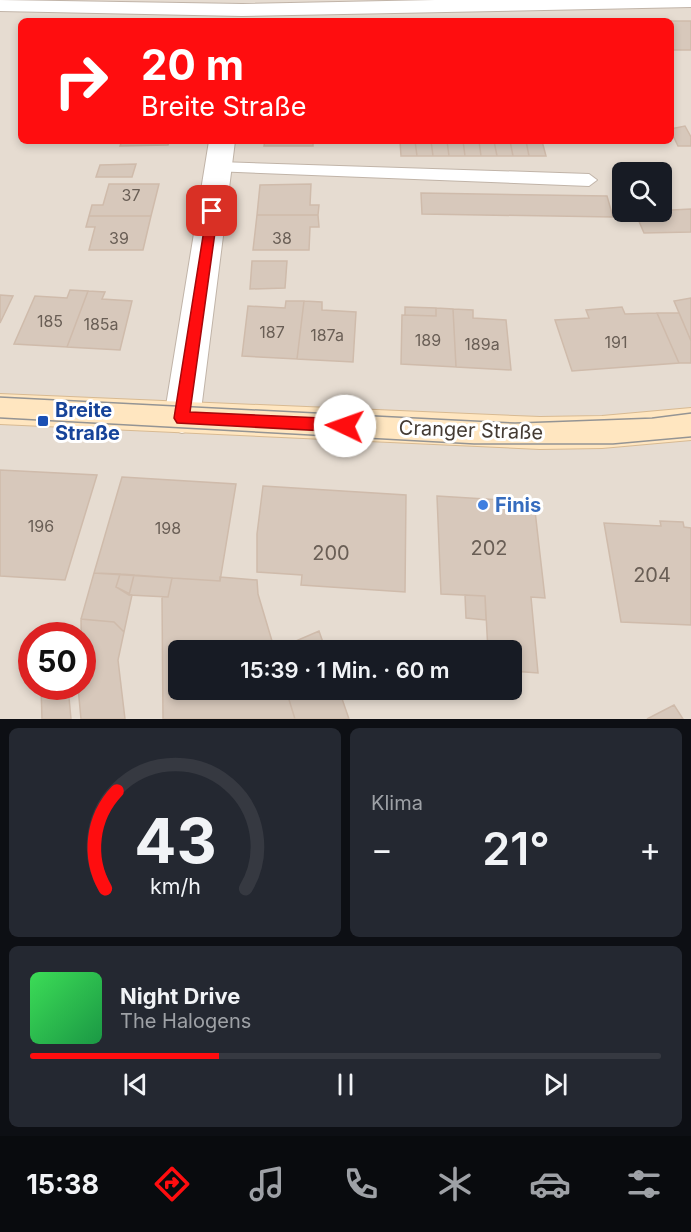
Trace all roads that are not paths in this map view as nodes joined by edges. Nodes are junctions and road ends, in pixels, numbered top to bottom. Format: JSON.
{"nodes":[{"id":1,"x":691,"y":1,"type":"edge"},
{"id":2,"x":0,"y":4,"type":"edge"},
{"id":3,"x":242,"y":10,"type":"edge"},
{"id":4,"x":220,"y":154,"type":"edge"},
{"id":5,"x":589,"y":180,"type":"dead end"},
{"id":6,"x":0,"y":409,"type":"edge"},
{"id":7,"x":182,"y":418,"type":"junction"},
{"id":8,"x":691,"y":424,"type":"edge"}],
"edges":[{"from":1,"to":3,"type":"street"},
{"from":2,"to":3,"type":"street"},
{"from":4,"to":5,"type":"lane"},
{"from":4,"to":7,"type":"street"},
{"from":6,"to":7,"type":"main road","name":"Cranger Straße"},
{"from":7,"to":8,"type":"main road","name":"Cranger Straße"}]}
